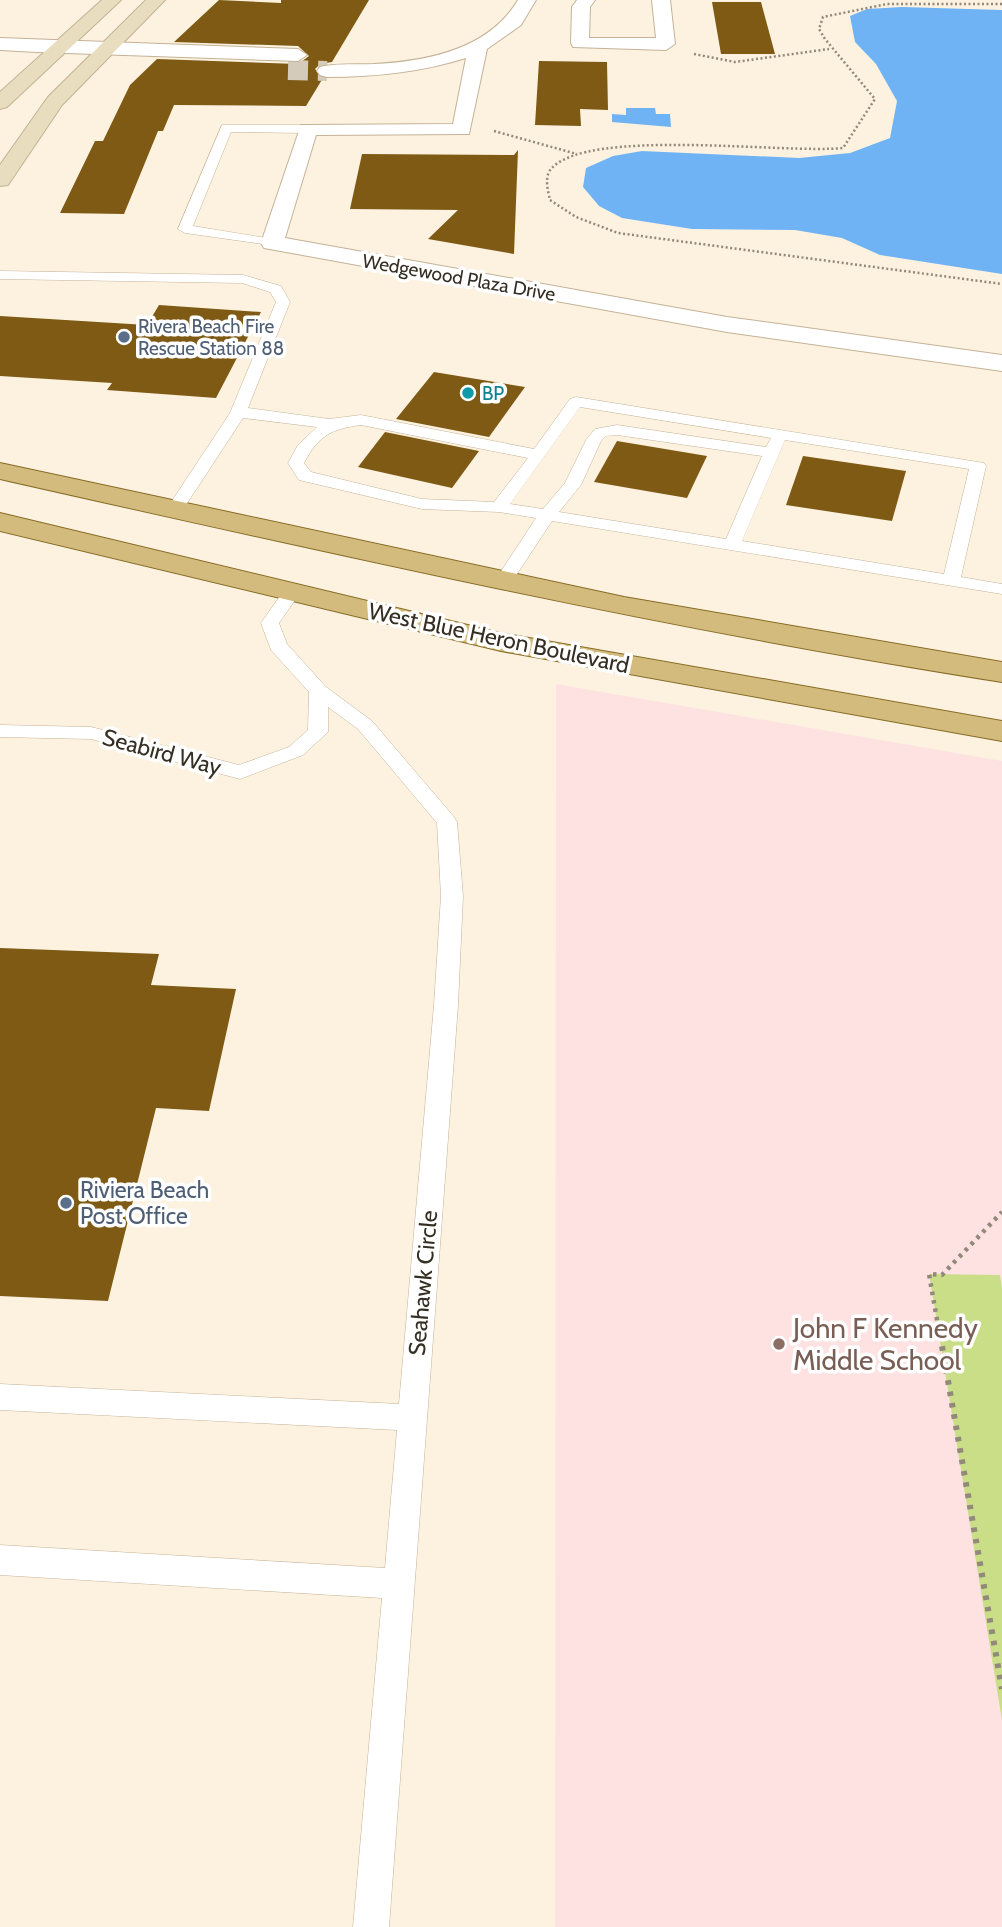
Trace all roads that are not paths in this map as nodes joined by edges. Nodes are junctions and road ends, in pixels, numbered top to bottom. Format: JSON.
{"nodes":[{"id":1,"x":112,"y":0,"type":"edge"},
{"id":2,"x":156,"y":0,"type":"edge"},
{"id":3,"x":527,"y":0,"type":"edge"},
{"id":4,"x":586,"y":0,"type":"edge"},
{"id":5,"x":661,"y":0,"type":"edge"},
{"id":6,"x":0,"y":44,"type":"edge"},
{"id":7,"x":478,"y":45,"type":"junction"},
{"id":8,"x":58,"y":48,"type":"junction"},
{"id":9,"x":104,"y":51,"type":"junction"},
{"id":10,"x":293,"y":63,"type":"tunnel mouth"},
{"id":11,"x":331,"y":64,"type":"tunnel mouth"},
{"id":12,"x":0,"y":103,"type":"edge"},
{"id":13,"x":308,"y":129,"type":"junction"},
{"id":14,"x":0,"y":180,"type":"edge"},
{"id":15,"x":272,"y":243,"type":"junction"},
{"id":16,"x":0,"y":275,"type":"edge"},
{"id":17,"x":1002,"y":363,"type":"edge"},
{"id":18,"x":238,"y":413,"type":"junction"},
{"id":19,"x":329,"y":424,"type":"junction"},
{"id":20,"x":780,"y":434,"type":"junction"},
{"id":21,"x":771,"y":453,"type":"junction"},
{"id":22,"x":538,"y":455,"type":"junction"},
{"id":23,"x":0,"y":471,"type":"edge"},
{"id":24,"x":499,"y":507,"type":"junction"},
{"id":25,"x":174,"y":509,"type":"junction"},
{"id":26,"x":546,"y":516,"type":"junction"},
{"id":27,"x":0,"y":522,"type":"edge"},
{"id":28,"x":731,"y":546,"type":"junction"},
{"id":29,"x":503,"y":582,"type":"junction"},
{"id":30,"x":951,"y":582,"type":"junction"},
{"id":31,"x":1002,"y":589,"type":"edge"},
{"id":32,"x":292,"y":593,"type":"junction"},
{"id":33,"x":1002,"y":672,"type":"edge"},
{"id":34,"x":320,"y":691,"type":"junction"},
{"id":35,"x":0,"y":731,"type":"edge"},
{"id":36,"x":1002,"y":731,"type":"edge"},
{"id":37,"x":0,"y":1397,"type":"edge"},
{"id":38,"x":412,"y":1418,"type":"junction"},
{"id":39,"x":0,"y":1560,"type":"edge"},
{"id":40,"x":399,"y":1584,"type":"junction"},
{"id":41,"x":371,"y":1927,"type":"edge"}],
"edges":[{"from":1,"to":8,"type":"street"},
{"from":2,"to":9,"type":"street"},
{"from":3,"to":7,"type":"street"},
{"from":4,"to":5,"type":"street"},
{"from":6,"to":8,"type":"street"},
{"from":7,"to":11,"type":"street"},
{"from":7,"to":13,"type":"street"},
{"from":8,"to":9,"type":"street"},
{"from":8,"to":12,"type":"street"},
{"from":9,"to":10,"type":"street"},
{"from":9,"to":14,"type":"street"},
{"from":13,"to":15,"type":"street"},
{"from":13,"to":15,"type":"lane"},
{"from":15,"to":17,"type":"street","name":"Wedgewood Plaza Drive"},
{"from":16,"to":18,"type":"lane"},
{"from":18,"to":19,"type":"lane"},
{"from":18,"to":25,"type":"lane"},
{"from":19,"to":22,"type":"lane"},
{"from":19,"to":24,"type":"lane"},
{"from":20,"to":21,"type":"lane"},
{"from":20,"to":22,"type":"lane"},
{"from":20,"to":30,"type":"lane"},
{"from":21,"to":26,"type":"lane"},
{"from":21,"to":28,"type":"lane"},
{"from":22,"to":24,"type":"lane"},
{"from":23,"to":25,"type":"main road"},
{"from":24,"to":26,"type":"lane"},
{"from":25,"to":29,"type":"main road"},
{"from":26,"to":28,"type":"lane"},
{"from":26,"to":29,"type":"lane"},
{"from":27,"to":32,"type":"main road","name":"West Blue Heron Boulevard"},
{"from":28,"to":30,"type":"lane"},
{"from":29,"to":33,"type":"main road"},
{"from":30,"to":31,"type":"lane"},
{"from":32,"to":34,"type":"lane"},
{"from":32,"to":36,"type":"main road","name":"West Blue Heron Boulevard"},
{"from":34,"to":35,"type":"lane","name":"Seabird Way"},
{"from":34,"to":38,"type":"lane","name":"Seahawk Circle"},
{"from":37,"to":38,"type":"lane"},
{"from":38,"to":40,"type":"lane","name":"Seahawk Circle"},
{"from":39,"to":40,"type":"lane"},
{"from":40,"to":41,"type":"lane","name":"Seahawk Circle"}]}
